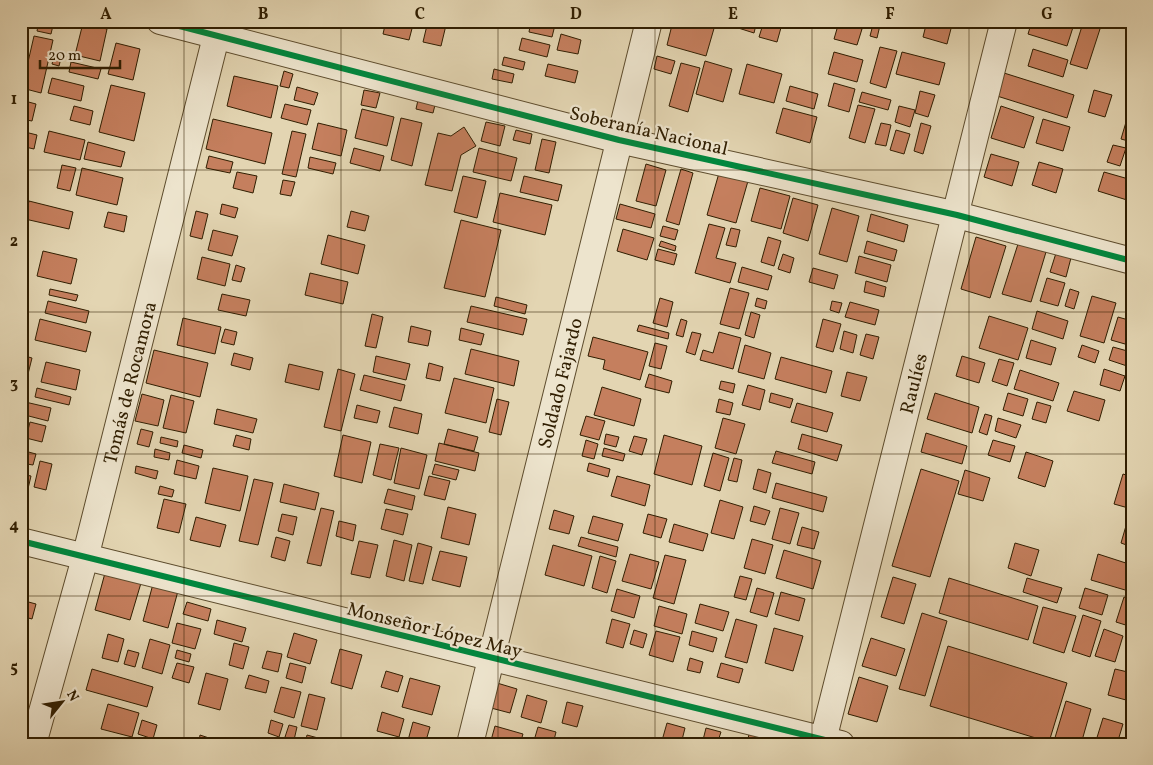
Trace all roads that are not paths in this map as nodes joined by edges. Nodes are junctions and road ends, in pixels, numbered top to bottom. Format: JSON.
{"nodes":[{"id":1,"x":160,"y":21,"type":"edge"},
{"id":2,"x":649,"y":21,"type":"edge"},
{"id":3,"x":1004,"y":21,"type":"edge"},
{"id":4,"x":218,"y":29,"type":"edge"},
{"id":5,"x":618,"y":140,"type":"junction"},
{"id":6,"x":957,"y":215,"type":"junction"},
{"id":7,"x":1132,"y":261,"type":"edge"},
{"id":8,"x":21,"y":541,"type":"edge"},
{"id":9,"x":85,"y":558,"type":"junction"},
{"id":10,"x":492,"y":658,"type":"junction"},
{"id":11,"x":829,"y":742,"type":"edge"},
{"id":12,"x":34,"y":744,"type":"edge"},
{"id":13,"x":470,"y":744,"type":"edge"}],
"edges":[{"from":1,"to":4,"type":"street","name":"Soberanía Nacional"},
{"from":2,"to":5,"type":"street","name":"Soldado Fajardo"},
{"from":3,"to":6,"type":"street","name":"Raulíes"},
{"from":4,"to":5,"type":"street","name":"Soberanía Nacional"},
{"from":4,"to":9,"type":"street","name":"Tomás de Rocamora"},
{"from":5,"to":6,"type":"street","name":"Soberanía Nacional"},
{"from":5,"to":10,"type":"street","name":"Soldado Fajardo"},
{"from":6,"to":7,"type":"street","name":"Soberanía Nacional"},
{"from":6,"to":11,"type":"street","name":"Raulíes"},
{"from":8,"to":9,"type":"street","name":"Monseñor López May"},
{"from":9,"to":10,"type":"street","name":"Monseñor López May"},
{"from":9,"to":12,"type":"street","name":"Tomás de Rocamora"},
{"from":10,"to":11,"type":"street","name":"Monseñor López May"},
{"from":10,"to":13,"type":"street","name":"Soldado Fajardo"}]}
